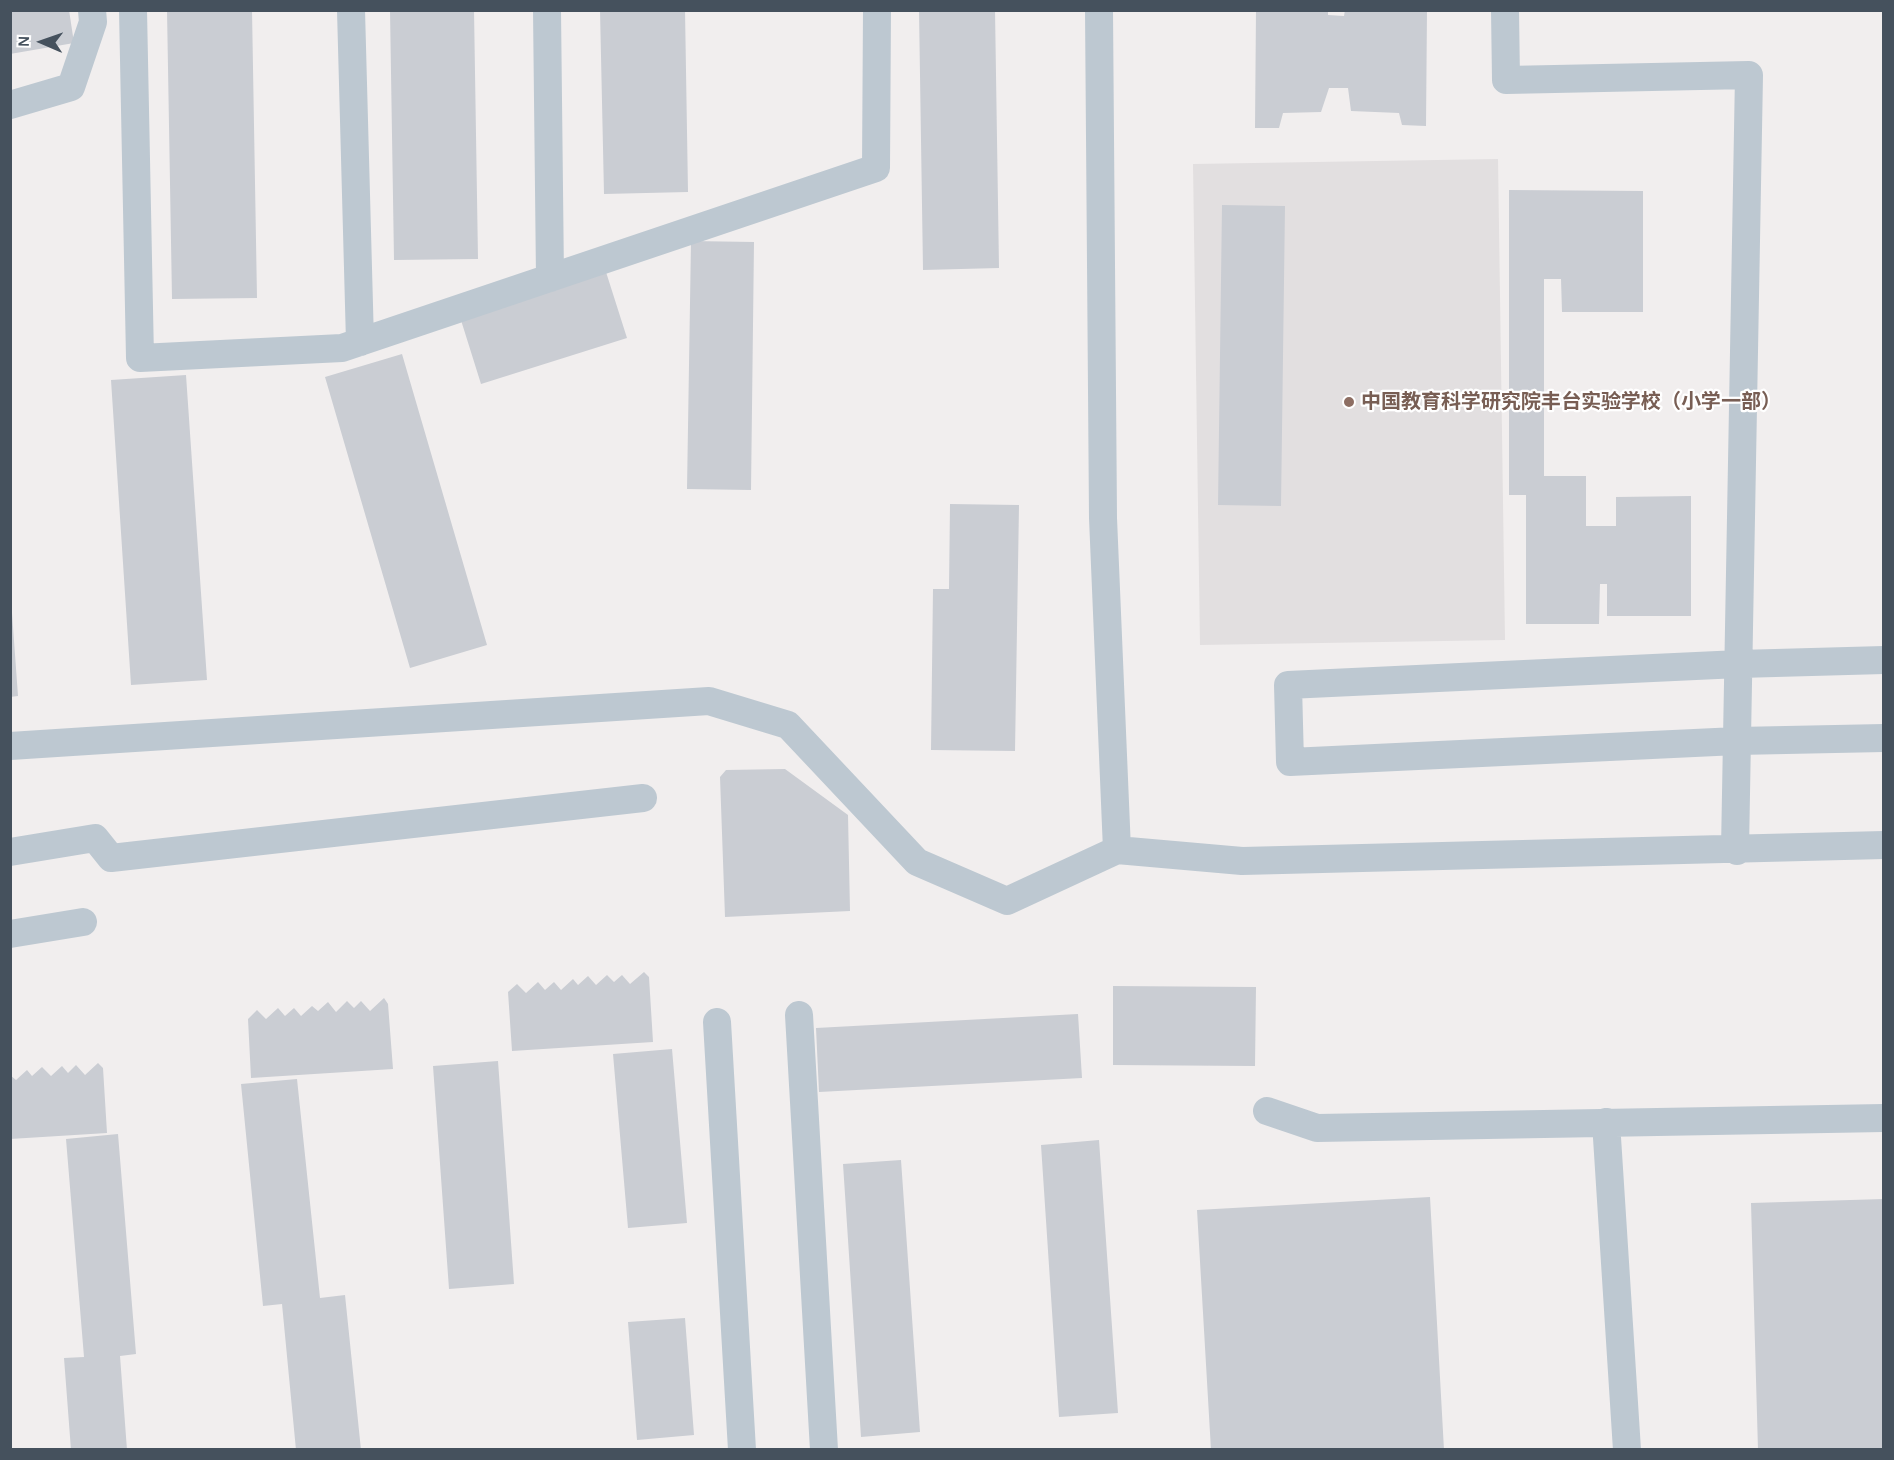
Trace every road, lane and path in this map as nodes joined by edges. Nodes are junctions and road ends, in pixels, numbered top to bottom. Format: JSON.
{"nodes":[{"id":1,"x":92,"y":10,"type":"edge"},
{"id":2,"x":133,"y":10,"type":"edge"},
{"id":3,"x":351,"y":10,"type":"edge"},
{"id":4,"x":547,"y":10,"type":"edge"},
{"id":5,"x":877,"y":10,"type":"edge"},
{"id":6,"x":1099,"y":10,"type":"edge"},
{"id":7,"x":1505,"y":10,"type":"edge"},
{"id":8,"x":10,"y":105,"type":"edge"},
{"id":9,"x":550,"y":278,"type":"junction"},
{"id":10,"x":360,"y":342,"type":"junction"},
{"id":11,"x":1884,"y":660,"type":"edge"},
{"id":12,"x":1739,"y":664,"type":"junction"},
{"id":13,"x":1884,"y":738,"type":"edge"},
{"id":14,"x":1737,"y":741,"type":"junction"},
{"id":15,"x":10,"y":747,"type":"edge"},
{"id":16,"x":643,"y":798,"type":"dead end"},
{"id":17,"x":1884,"y":845,"type":"edge"},
{"id":18,"x":1117,"y":850,"type":"junction"},
{"id":19,"x":1736,"y":850,"type":"junction"},
{"id":20,"x":10,"y":852,"type":"edge"},
{"id":21,"x":83,"y":922,"type":"dead end"},
{"id":22,"x":10,"y":934,"type":"edge"},
{"id":23,"x":799,"y":1015,"type":"dead end"},
{"id":24,"x":717,"y":1022,"type":"dead end"},
{"id":25,"x":1267,"y":1111,"type":"dead end"},
{"id":26,"x":1884,"y":1118,"type":"edge"},
{"id":27,"x":1606,"y":1122,"type":"junction"},
{"id":28,"x":742,"y":1449,"type":"edge"},
{"id":29,"x":824,"y":1449,"type":"edge"},
{"id":30,"x":1627,"y":1449,"type":"edge"}],
"edges":[{"from":1,"to":8,"type":"street"},
{"from":2,"to":10,"type":"street"},
{"from":3,"to":10,"type":"street"},
{"from":4,"to":9,"type":"street"},
{"from":5,"to":9,"type":"street"},
{"from":6,"to":18,"type":"street"},
{"from":7,"to":12,"type":"street"},
{"from":9,"to":10,"type":"street"},
{"from":11,"to":12,"type":"street"},
{"from":12,"to":14,"type":"street"},
{"from":12,"to":14,"type":"street"},
{"from":13,"to":14,"type":"street"},
{"from":14,"to":19,"type":"street"},
{"from":15,"to":18,"type":"street"},
{"from":16,"to":20,"type":"street"},
{"from":17,"to":19,"type":"street"},
{"from":18,"to":19,"type":"street"},
{"from":21,"to":22,"type":"street"},
{"from":23,"to":29,"type":"street"},
{"from":24,"to":28,"type":"street"},
{"from":25,"to":27,"type":"street"},
{"from":26,"to":27,"type":"street"},
{"from":27,"to":30,"type":"street"}]}
